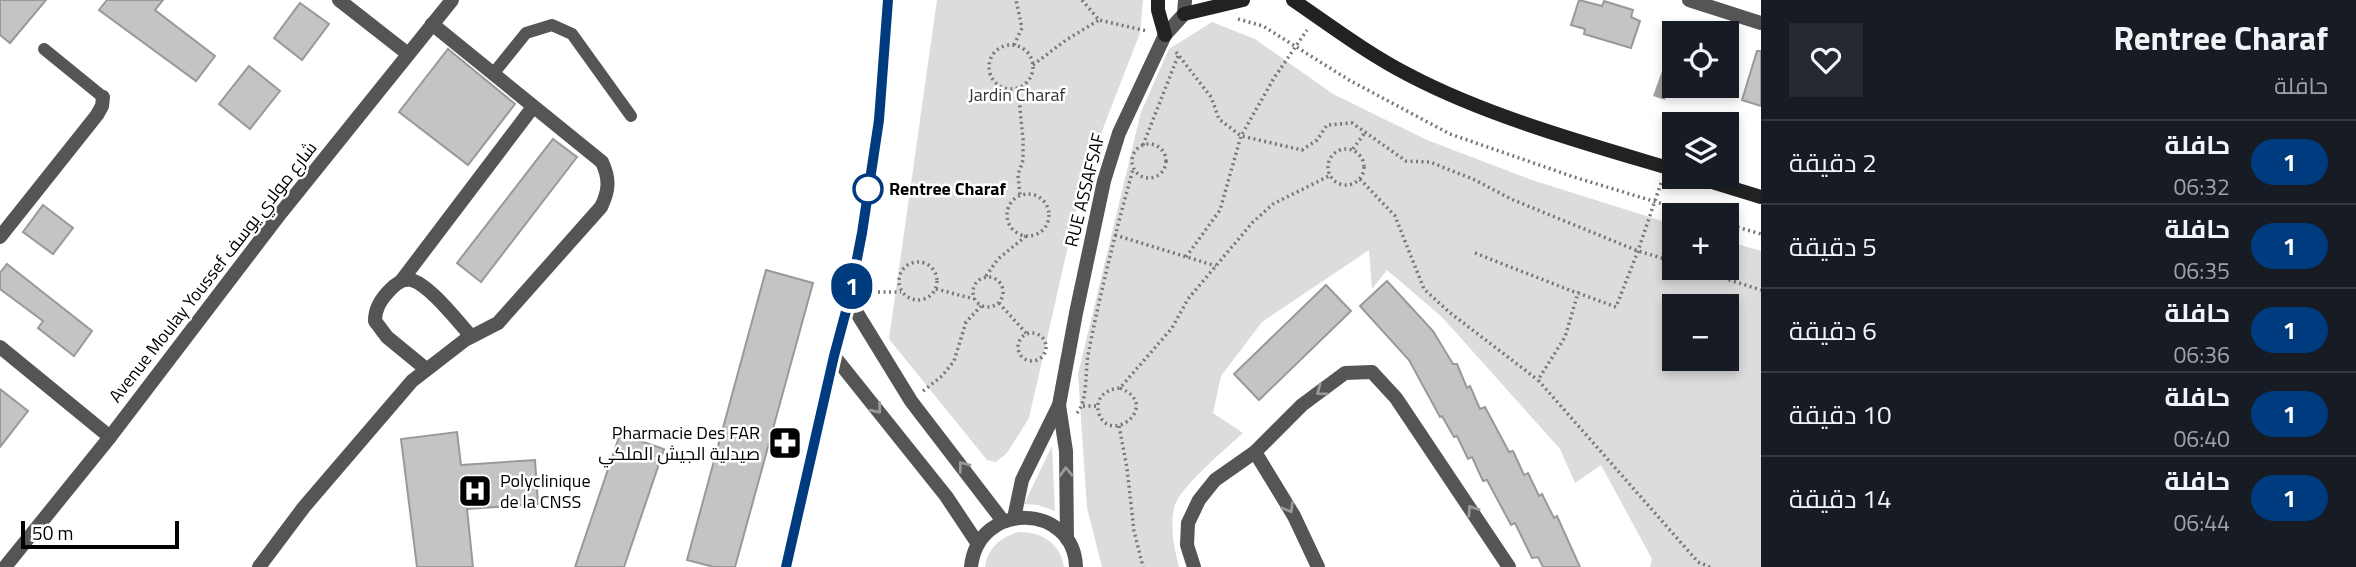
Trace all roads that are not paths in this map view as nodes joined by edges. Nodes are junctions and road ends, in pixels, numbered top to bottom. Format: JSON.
{"nodes":[{"id":1,"x":339,"y":0,"type":"edge"},
{"id":2,"x":452,"y":0,"type":"edge"},
{"id":3,"x":888,"y":0,"type":"edge"},
{"id":4,"x":1158,"y":0,"type":"edge"},
{"id":5,"x":1243,"y":0,"type":"edge"},
{"id":6,"x":1293,"y":0,"type":"edge"},
{"id":7,"x":1689,"y":0,"type":"edge"},
{"id":8,"x":1739,"y":0,"type":"edge"},
{"id":9,"x":1184,"y":7,"type":"edge"},
{"id":10,"x":1734,"y":15,"type":"junction"},
{"id":11,"x":1761,"y":23,"type":"edge"},
{"id":12,"x":432,"y":24,"type":"junction"},
{"id":13,"x":1165,"y":35,"type":"junction"},
{"id":14,"x":44,"y":48,"type":"dead end"},
{"id":15,"x":408,"y":54,"type":"junction"},
{"id":16,"x":493,"y":74,"type":"junction"},
{"id":17,"x":103,"y":97,"type":"joint"},
{"id":18,"x":533,"y":107,"type":"junction"},
{"id":19,"x":631,"y":116,"type":"dead end"},
{"id":20,"x":1662,"y":166,"type":"edge"},
{"id":21,"x":1735,"y":189,"type":"edge"},
{"id":22,"x":1761,"y":197,"type":"edge"},
{"id":23,"x":0,"y":237,"type":"edge"},
{"id":24,"x":402,"y":280,"type":"junction"},
{"id":25,"x":850,"y":296,"type":"junction"},
{"id":26,"x":471,"y":336,"type":"junction"},
{"id":27,"x":0,"y":347,"type":"edge"},
{"id":28,"x":834,"y":356,"type":"junction"},
{"id":29,"x":426,"y":369,"type":"junction"},
{"id":30,"x":1059,"y":405,"type":"junction"},
{"id":31,"x":110,"y":437,"type":"junction"},
{"id":32,"x":1255,"y":452,"type":"junction"},
{"id":33,"x":1009,"y":519,"type":"junction"},
{"id":34,"x":1067,"y":539,"type":"junction"},
{"id":35,"x":978,"y":544,"type":"junction"},
{"id":36,"x":5,"y":567,"type":"edge"},
{"id":37,"x":259,"y":567,"type":"edge"},
{"id":38,"x":786,"y":567,"type":"edge"},
{"id":39,"x":971,"y":567,"type":"edge"},
{"id":40,"x":1076,"y":567,"type":"edge"},
{"id":41,"x":1194,"y":567,"type":"edge"},
{"id":42,"x":1318,"y":567,"type":"edge"},
{"id":43,"x":1509,"y":567,"type":"edge"}],
"edges":[{"from":1,"to":15,"type":"street"},
{"from":2,"to":12,"type":"street","name":"Avenue Moulay Youssef شارع مولاي يوسف"},
{"from":3,"to":25,"type":"main road"},
{"from":4,"to":13,"type":"main road"},
{"from":5,"to":9,"type":"main road"},
{"from":6,"to":20,"type":"main road"},
{"from":7,"to":10,"type":"street"},
{"from":8,"to":10,"type":"street"},
{"from":9,"to":13,"type":"street","name":"RUE ASSAFSAF"},
{"from":10,"to":11,"type":"street"},
{"from":12,"to":15,"type":"street","name":"Avenue Moulay Youssef شارع مولاي يوسف"},
{"from":12,"to":16,"type":"street"},
{"from":13,"to":30,"type":"street","name":"RUE ASSAFSAF"},
{"from":14,"to":17,"type":"lane"},
{"from":15,"to":31,"type":"street","name":"Avenue Moulay Youssef شارع مولاي يوسف"},
{"from":16,"to":18,"type":"street"},
{"from":16,"to":19,"type":"lane"},
{"from":17,"to":23,"type":"street"},
{"from":18,"to":24,"type":"street"},
{"from":18,"to":26,"type":"street"},
{"from":21,"to":22,"type":"main road"},
{"from":24,"to":26,"type":"street"},
{"from":24,"to":29,"type":"street"},
{"from":25,"to":28,"type":"main road"},
{"from":33,"to":25,"type":"street","one_way":true},
{"from":26,"to":29,"type":"street"},
{"from":27,"to":31,"type":"street"},
{"from":28,"to":35,"type":"street","one_way":true},
{"from":28,"to":38,"type":"main road"},
{"from":29,"to":37,"type":"street"},
{"from":30,"to":33,"type":"street","name":"RUE ASSAFSAF"},
{"from":34,"to":30,"type":"street","name":"RUE ASSAFSAF","one_way":true},
{"from":31,"to":36,"type":"street","name":"Avenue Moulay Youssef شارع مولاي يوسف"},
{"from":32,"to":41,"type":"street"},
{"from":32,"to":42,"type":"street","one_way":true},
{"from":43,"to":32,"type":"street","one_way":true},
{"from":33,"to":34,"type":"street"},
{"from":33,"to":35,"type":"street"},
{"from":34,"to":40,"type":"street","name":"RUE ASSAFSAF"},
{"from":35,"to":39,"type":"street"}]}
